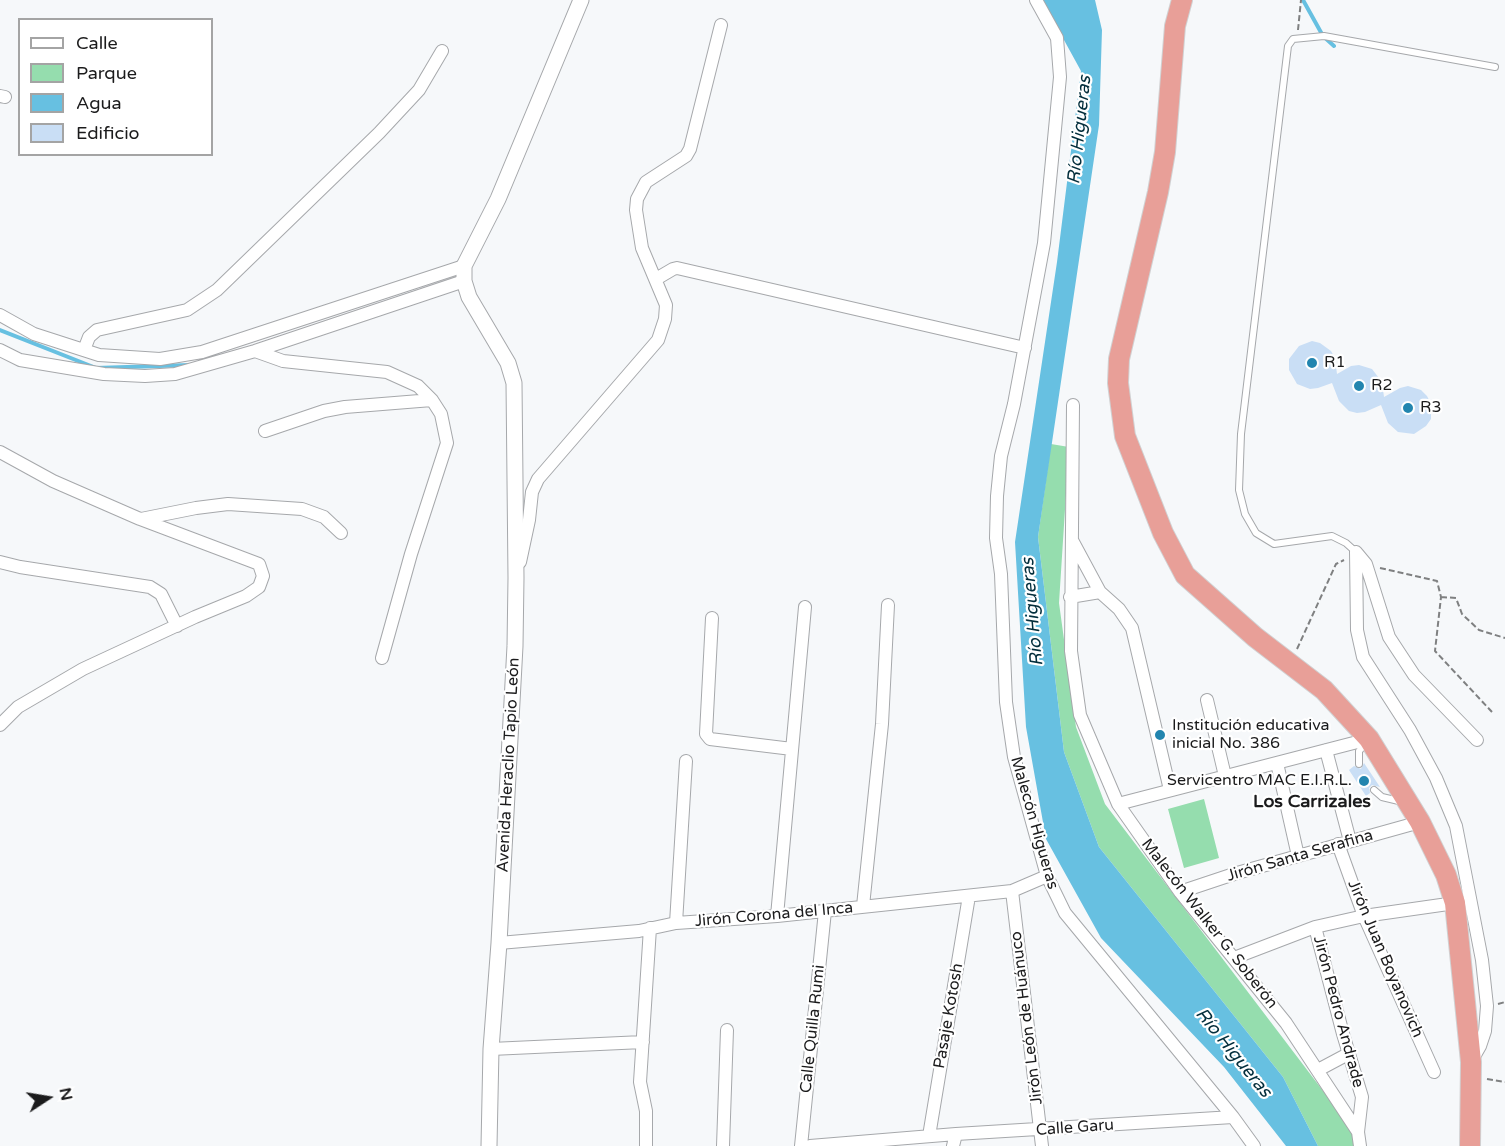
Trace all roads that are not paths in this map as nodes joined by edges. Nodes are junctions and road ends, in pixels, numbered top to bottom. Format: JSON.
{"nodes":[{"id":1,"x":581,"y":0,"type":"edge"},
{"id":2,"x":1036,"y":0,"type":"edge"},
{"id":3,"x":1182,"y":0,"type":"edge"},
{"id":4,"x":721,"y":26,"type":"dead end"},
{"id":5,"x":442,"y":51,"type":"dead end"},
{"id":6,"x":1495,"y":67,"type":"dead end"},
{"id":7,"x":464,"y":273,"type":"junction"},
{"id":8,"x":656,"y":279,"type":"junction"},
{"id":9,"x":0,"y":315,"type":"edge"},
{"id":10,"x":1025,"y":348,"type":"junction"},
{"id":11,"x":0,"y":350,"type":"edge"},
{"id":12,"x":84,"y":350,"type":"junction"},
{"id":13,"x":255,"y":351,"type":"junction"},
{"id":14,"x":432,"y":400,"type":"junction"},
{"id":15,"x":1073,"y":405,"type":"dead end"},
{"id":16,"x":265,"y":431,"type":"dead end"},
{"id":17,"x":0,"y":452,"type":"edge"},
{"id":18,"x":140,"y":519,"type":"junction"},
{"id":19,"x":341,"y":533,"type":"dead end"},
{"id":20,"x":1071,"y":538,"type":"junction"},
{"id":21,"x":1356,"y":552,"type":"junction"},
{"id":22,"x":0,"y":562,"type":"edge"},
{"id":23,"x":516,"y":578,"type":"junction"},
{"id":24,"x":1100,"y":592,"type":"junction"},
{"id":25,"x":1070,"y":597,"type":"junction"},
{"id":26,"x":888,"y":605,"type":"dead end"},
{"id":27,"x":805,"y":607,"type":"dead end"},
{"id":28,"x":712,"y":618,"type":"dead end"},
{"id":29,"x":177,"y":626,"type":"junction"},
{"id":30,"x":381,"y":658,"type":"dead end"},
{"id":31,"x":1207,"y":700,"type":"dead end"},
{"id":32,"x":0,"y":725,"type":"edge"},
{"id":33,"x":1369,"y":739,"type":"junction"},
{"id":34,"x":1477,"y":740,"type":"dead end"},
{"id":35,"x":792,"y":749,"type":"junction"},
{"id":36,"x":1326,"y":750,"type":"junction"},
{"id":37,"x":686,"y":761,"type":"dead end"},
{"id":38,"x":1277,"y":763,"type":"junction"},
{"id":39,"x":1359,"y":764,"type":"dead end"},
{"id":40,"x":1225,"y":776,"type":"junction"},
{"id":41,"x":1170,"y":790,"type":"junction"},
{"id":42,"x":1374,"y":790,"type":"dead end"},
{"id":43,"x":1409,"y":803,"type":"junction"},
{"id":44,"x":1118,"y":804,"type":"junction"},
{"id":45,"x":1420,"y":822,"type":"junction"},
{"id":46,"x":1344,"y":842,"type":"junction"},
{"id":47,"x":1298,"y":856,"type":"junction"},
{"id":48,"x":1047,"y":876,"type":"junction"},
{"id":49,"x":1012,"y":891,"type":"junction"},
{"id":50,"x":1180,"y":892,"type":"junction"},
{"id":51,"x":969,"y":896,"type":"junction"},
{"id":52,"x":1455,"y":903,"type":"junction"},
{"id":53,"x":863,"y":906,"type":"junction"},
{"id":54,"x":825,"y":911,"type":"junction"},
{"id":55,"x":777,"y":916,"type":"junction"},
{"id":56,"x":1364,"y":916,"type":"junction"},
{"id":57,"x":676,"y":923,"type":"junction"},
{"id":58,"x":1315,"y":927,"type":"junction"},
{"id":59,"x":650,"y":928,"type":"junction"},
{"id":60,"x":499,"y":943,"type":"junction"},
{"id":61,"x":1234,"y":958,"type":"junction"},
{"id":62,"x":727,"y":1030,"type":"dead end"},
{"id":63,"x":643,"y":1042,"type":"junction"},
{"id":64,"x":490,"y":1049,"type":"junction"},
{"id":65,"x":1348,"y":1054,"type":"junction"},
{"id":66,"x":1471,"y":1062,"type":"junction"},
{"id":67,"x":1318,"y":1070,"type":"junction"},
{"id":68,"x":1434,"y":1072,"type":"dead end"},
{"id":69,"x":1233,"y":1117,"type":"junction"},
{"id":70,"x":1040,"y":1130,"type":"junction"},
{"id":71,"x":1358,"y":1132,"type":"junction"},
{"id":72,"x":929,"y":1136,"type":"junction"},
{"id":73,"x":954,"y":1140,"type":"edge"},
{"id":74,"x":489,"y":1146,"type":"edge"},
{"id":75,"x":646,"y":1146,"type":"edge"},
{"id":76,"x":723,"y":1146,"type":"edge"},
{"id":77,"x":801,"y":1146,"type":"edge"},
{"id":78,"x":810,"y":1146,"type":"edge"},
{"id":79,"x":1042,"y":1146,"type":"edge"},
{"id":80,"x":1254,"y":1146,"type":"edge"},
{"id":81,"x":1360,"y":1146,"type":"edge"},
{"id":82,"x":1470,"y":1146,"type":"edge"}],
"edges":[{"from":1,"to":7,"type":"street"},
{"from":2,"to":10,"type":"street","name":"Malecón Higueras"},
{"from":3,"to":33,"type":"highway"},
{"from":4,"to":8,"type":"street"},
{"from":5,"to":12,"type":"street"},
{"from":6,"to":21,"type":"lane"},
{"from":7,"to":12,"type":"street"},
{"from":7,"to":13,"type":"street"},
{"from":7,"to":23,"type":"street","name":"Avenida Heraclio Tapio León"},
{"from":8,"to":10,"type":"street"},
{"from":8,"to":23,"type":"street"},
{"from":9,"to":12,"type":"street"},
{"from":10,"to":48,"type":"street","name":"Malecón Higueras"},
{"from":11,"to":13,"type":"street"},
{"from":13,"to":14,"type":"street"},
{"from":14,"to":16,"type":"street"},
{"from":14,"to":30,"type":"street"},
{"from":15,"to":20,"type":"street","name":"Malecón Walker G. Soberón"},
{"from":17,"to":18,"type":"street"},
{"from":18,"to":19,"type":"street"},
{"from":18,"to":29,"type":"street"},
{"from":20,"to":24,"type":"street"},
{"from":20,"to":25,"type":"street","name":"Malecón Walker G. Soberón"},
{"from":21,"to":34,"type":"street"},
{"from":21,"to":66,"type":"street"},
{"from":22,"to":29,"type":"street"},
{"from":23,"to":60,"type":"street","name":"Avenida Heraclio Tapio León"},
{"from":24,"to":25,"type":"street"},
{"from":24,"to":41,"type":"street"},
{"from":25,"to":44,"type":"street","name":"Malecón Walker G. Soberón"},
{"from":26,"to":53,"type":"street"},
{"from":27,"to":35,"type":"street"},
{"from":28,"to":35,"type":"street"},
{"from":29,"to":32,"type":"street"},
{"from":31,"to":40,"type":"street"},
{"from":33,"to":36,"type":"street"},
{"from":33,"to":39,"type":"lane"},
{"from":33,"to":43,"type":"highway"},
{"from":35,"to":55,"type":"street"},
{"from":36,"to":38,"type":"street"},
{"from":36,"to":46,"type":"street","name":"Jirón Juan Boyanovich"},
{"from":37,"to":57,"type":"street"},
{"from":38,"to":40,"type":"street"},
{"from":38,"to":47,"type":"street"},
{"from":40,"to":41,"type":"street"},
{"from":41,"to":44,"type":"street"},
{"from":42,"to":43,"type":"lane"},
{"from":43,"to":45,"type":"highway"},
{"from":44,"to":50,"type":"street","name":"Malecón Walker G. Soberón"},
{"from":45,"to":46,"type":"street","name":"Jirón Santa Serafina"},
{"from":45,"to":52,"type":"highway"},
{"from":46,"to":47,"type":"street","name":"Jirón Santa Serafina"},
{"from":46,"to":56,"type":"street","name":"Jirón Juan Boyanovich"},
{"from":47,"to":50,"type":"street","name":"Jirón Santa Serafina"},
{"from":48,"to":49,"type":"street","name":"Jirón Corona del Inca"},
{"from":48,"to":69,"type":"street","name":"Malecón Higueras"},
{"from":49,"to":51,"type":"street","name":"Jirón Corona del Inca"},
{"from":49,"to":70,"type":"street","name":"Jirón León de Huánuco"},
{"from":50,"to":61,"type":"street","name":"Malecón Walker G. Soberón"},
{"from":51,"to":53,"type":"street","name":"Jirón Corona del Inca"},
{"from":51,"to":72,"type":"street","name":"Pasaje Kotosh"},
{"from":52,"to":56,"type":"street"},
{"from":52,"to":66,"type":"highway"},
{"from":53,"to":54,"type":"street","name":"Jirón Corona del Inca"},
{"from":54,"to":55,"type":"street","name":"Jirón Corona del Inca"},
{"from":54,"to":77,"type":"street","name":"Calle Quilla Rumi"},
{"from":55,"to":57,"type":"street","name":"Jirón Corona del Inca"},
{"from":56,"to":58,"type":"street"},
{"from":56,"to":68,"type":"street","name":"Jirón Juan Boyanovich"},
{"from":57,"to":59,"type":"street","name":"Jirón Corona del Inca"},
{"from":58,"to":61,"type":"street"},
{"from":58,"to":65,"type":"street","name":"Jirón Pedro Andrade"},
{"from":59,"to":60,"type":"street","name":"Jirón Corona del Inca"},
{"from":59,"to":63,"type":"street"},
{"from":60,"to":64,"type":"street","name":"Avenida Heraclio Tapio León"},
{"from":61,"to":67,"type":"street","name":"Malecón Walker G. Soberón"},
{"from":62,"to":76,"type":"street"},
{"from":63,"to":64,"type":"street"},
{"from":63,"to":75,"type":"street"},
{"from":64,"to":74,"type":"street","name":"Avenida Heraclio Tapio León"},
{"from":65,"to":67,"type":"street"},
{"from":65,"to":71,"type":"street","name":"Jirón Pedro Andrade"},
{"from":66,"to":82,"type":"highway"},
{"from":67,"to":71,"type":"street","name":"Malecón Walker G. Soberón"},
{"from":69,"to":70,"type":"street","name":"Calle Garu"},
{"from":69,"to":80,"type":"street","name":"Malecón Higueras"},
{"from":70,"to":73,"type":"street","name":"Calle Garu"},
{"from":70,"to":79,"type":"street","name":"Jirón León de Huánuco"},
{"from":71,"to":81,"type":"street","name":"Malecón Walker G. Soberón"},
{"from":72,"to":73,"type":"street","name":"Calle Garu"},
{"from":72,"to":78,"type":"street","name":"Calle Garu"}]}
